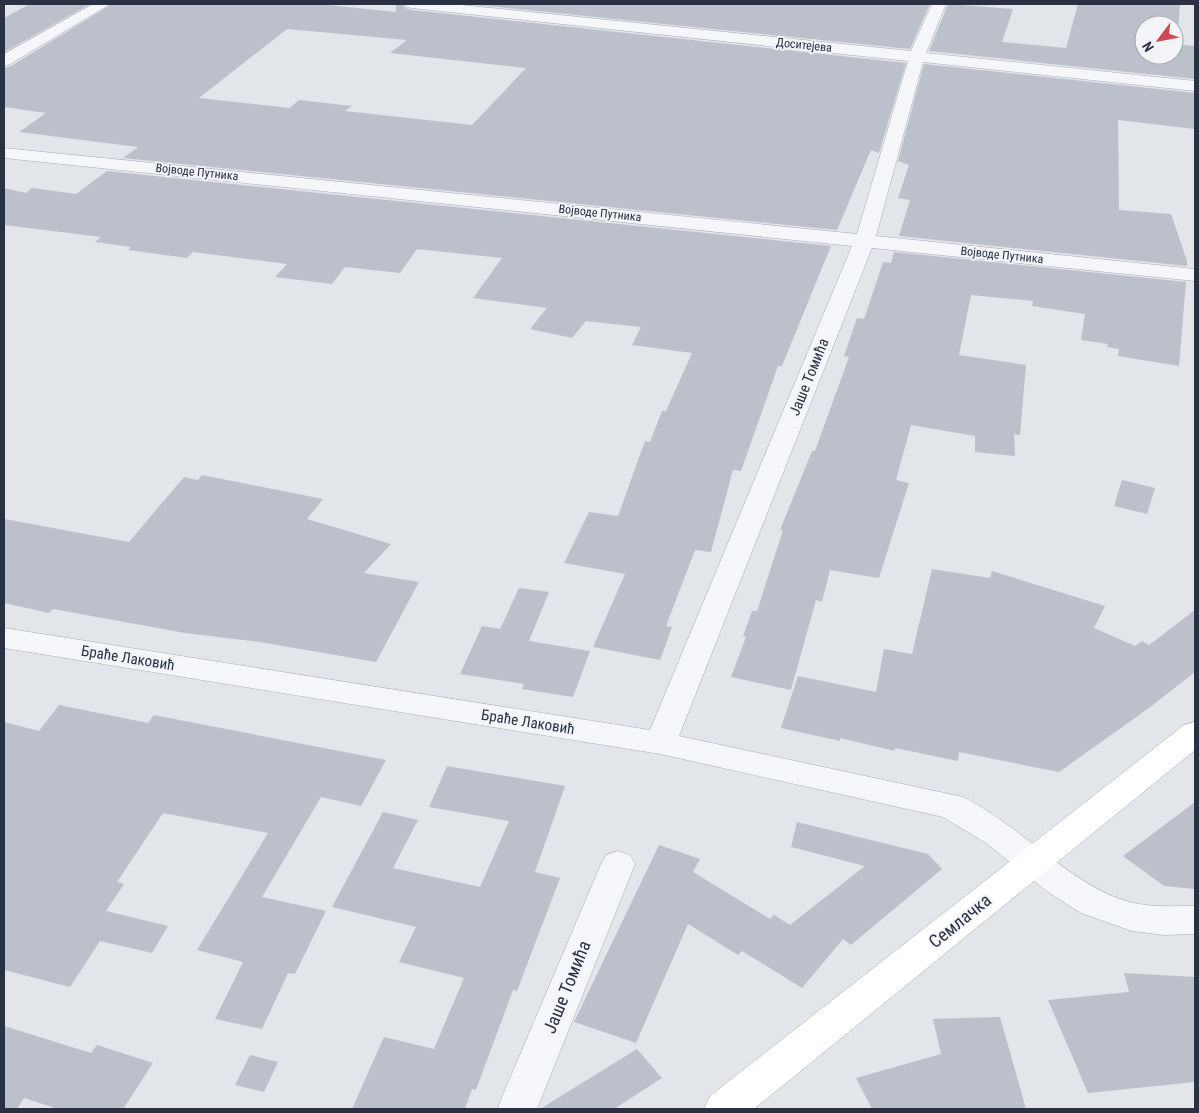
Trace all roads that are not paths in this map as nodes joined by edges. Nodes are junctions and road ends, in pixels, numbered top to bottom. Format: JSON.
{"nodes":[{"id":1,"x":103,"y":4,"type":"edge"},
{"id":2,"x":412,"y":4,"type":"edge"},
{"id":3,"x":938,"y":4,"type":"edge"},
{"id":4,"x":917,"y":56,"type":"junction"},
{"id":5,"x":4,"y":61,"type":"edge"},
{"id":6,"x":1195,"y":86,"type":"edge"},
{"id":7,"x":4,"y":153,"type":"edge"},
{"id":8,"x":865,"y":240,"type":"junction"},
{"id":9,"x":1195,"y":275,"type":"edge"},
{"id":10,"x":4,"y":638,"type":"edge"},
{"id":11,"x":1195,"y":733,"type":"edge"},
{"id":12,"x":660,"y":743,"type":"junction"},
{"id":13,"x":1033,"y":863,"type":"junction"},
{"id":14,"x":618,"y":864,"type":"dead end"},
{"id":15,"x":1195,"y":920,"type":"edge"},
{"id":16,"x":517,"y":1109,"type":"edge"},
{"id":17,"x":724,"y":1109,"type":"edge"}],
"edges":[{"from":1,"to":5,"type":"street"},
{"from":2,"to":4,"type":"street","name":"Доситејева"},
{"from":3,"to":4,"type":"street","name":"Јаше Томића"},
{"from":4,"to":6,"type":"street","name":"Доситејева"},
{"from":4,"to":8,"type":"street","name":"Јаше Томића"},
{"from":7,"to":8,"type":"street","name":"Војводе Путника"},
{"from":8,"to":9,"type":"street","name":"Војводе Путника"},
{"from":8,"to":12,"type":"street","name":"Јаше Томића"},
{"from":10,"to":12,"type":"street","name":"Браће Лаковић"},
{"from":11,"to":13,"type":"main road","name":"Семлачка"},
{"from":12,"to":13,"type":"street","name":"Браће Лаковић"},
{"from":13,"to":15,"type":"street","name":"Браће Лаковић"},
{"from":13,"to":17,"type":"main road","name":"Семлачка"},
{"from":14,"to":16,"type":"street","name":"Јаше Томића"}]}
